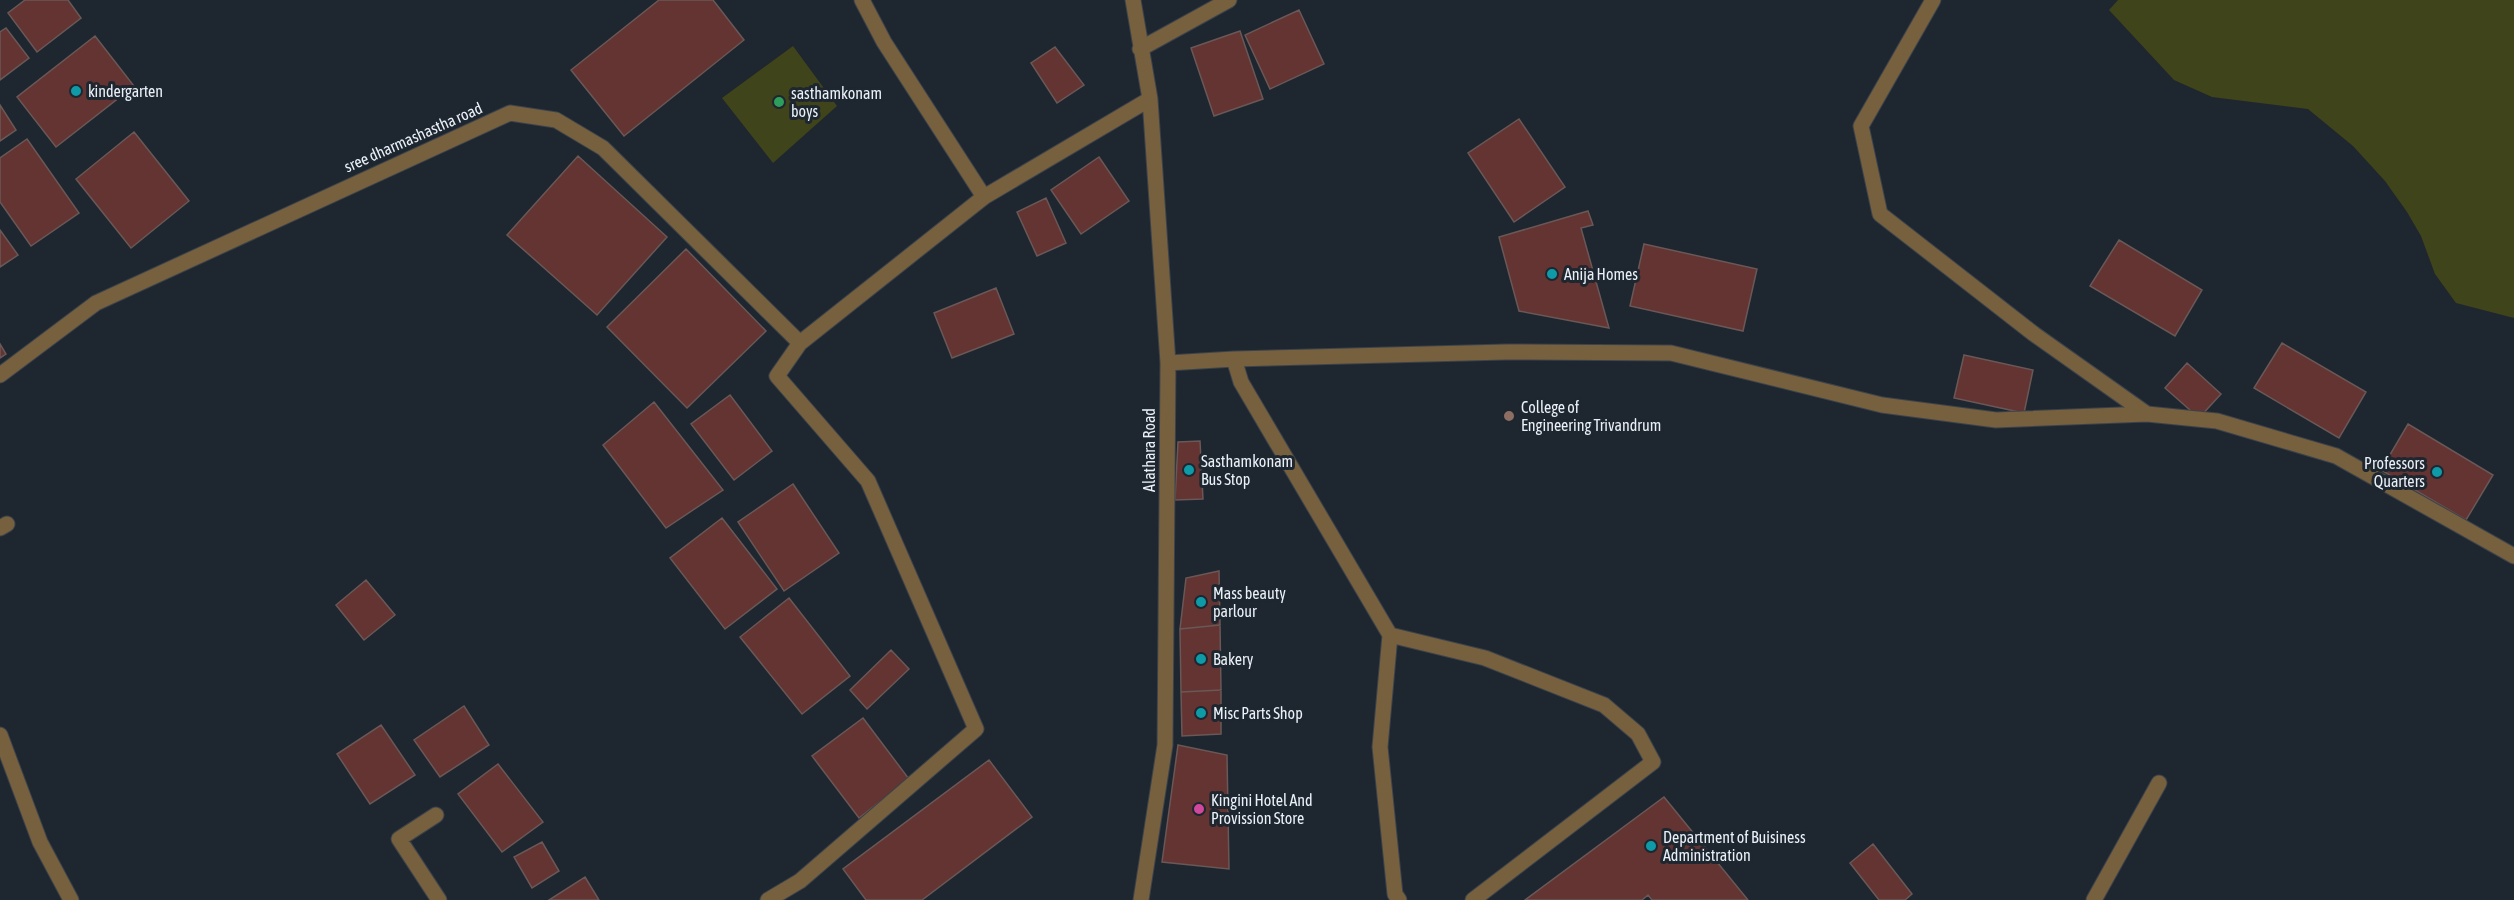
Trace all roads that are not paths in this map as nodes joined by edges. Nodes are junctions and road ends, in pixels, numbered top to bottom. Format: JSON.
{"nodes":[{"id":1,"x":862,"y":0,"type":"edge"},
{"id":2,"x":1133,"y":0,"type":"edge"},
{"id":3,"x":1229,"y":0,"type":"edge"},
{"id":4,"x":1933,"y":0,"type":"edge"},
{"id":5,"x":1140,"y":49,"type":"junction"},
{"id":6,"x":1150,"y":99,"type":"junction"},
{"id":7,"x":984,"y":197,"type":"junction"},
{"id":8,"x":800,"y":343,"type":"junction"},
{"id":9,"x":1234,"y":359,"type":"junction"},
{"id":10,"x":1168,"y":363,"type":"junction"},
{"id":11,"x":0,"y":375,"type":"edge"},
{"id":12,"x":2147,"y":414,"type":"junction"},
{"id":13,"x":2514,"y":556,"type":"edge"},
{"id":14,"x":1390,"y":635,"type":"junction"},
{"id":15,"x":0,"y":735,"type":"edge"},
{"id":16,"x":2159,"y":783,"type":"dead end"},
{"id":17,"x":436,"y":815,"type":"dead end"},
{"id":18,"x":70,"y":900,"type":"edge"},
{"id":19,"x":439,"y":900,"type":"edge"},
{"id":20,"x":768,"y":900,"type":"edge"},
{"id":21,"x":1141,"y":900,"type":"edge"},
{"id":22,"x":1399,"y":900,"type":"edge"},
{"id":23,"x":1473,"y":900,"type":"edge"},
{"id":24,"x":2094,"y":900,"type":"edge"}],
"edges":[{"from":1,"to":7,"type":"street"},
{"from":2,"to":5,"type":"street","name":"Alathara Road"},
{"from":3,"to":5,"type":"street"},
{"from":4,"to":12,"type":"street"},
{"from":5,"to":6,"type":"street","name":"Alathara Road"},
{"from":6,"to":7,"type":"street"},
{"from":6,"to":10,"type":"street","name":"Alathara Road"},
{"from":7,"to":8,"type":"street"},
{"from":8,"to":11,"type":"street","name":"sree dharmashastha road"},
{"from":8,"to":20,"type":"street"},
{"from":9,"to":10,"type":"street"},
{"from":9,"to":12,"type":"street"},
{"from":9,"to":14,"type":"street"},
{"from":10,"to":21,"type":"street","name":"Alathara Road"},
{"from":12,"to":13,"type":"street"},
{"from":14,"to":22,"type":"street"},
{"from":14,"to":23,"type":"street"},
{"from":15,"to":18,"type":"street"},
{"from":16,"to":24,"type":"street"},
{"from":17,"to":19,"type":"street"}]}
